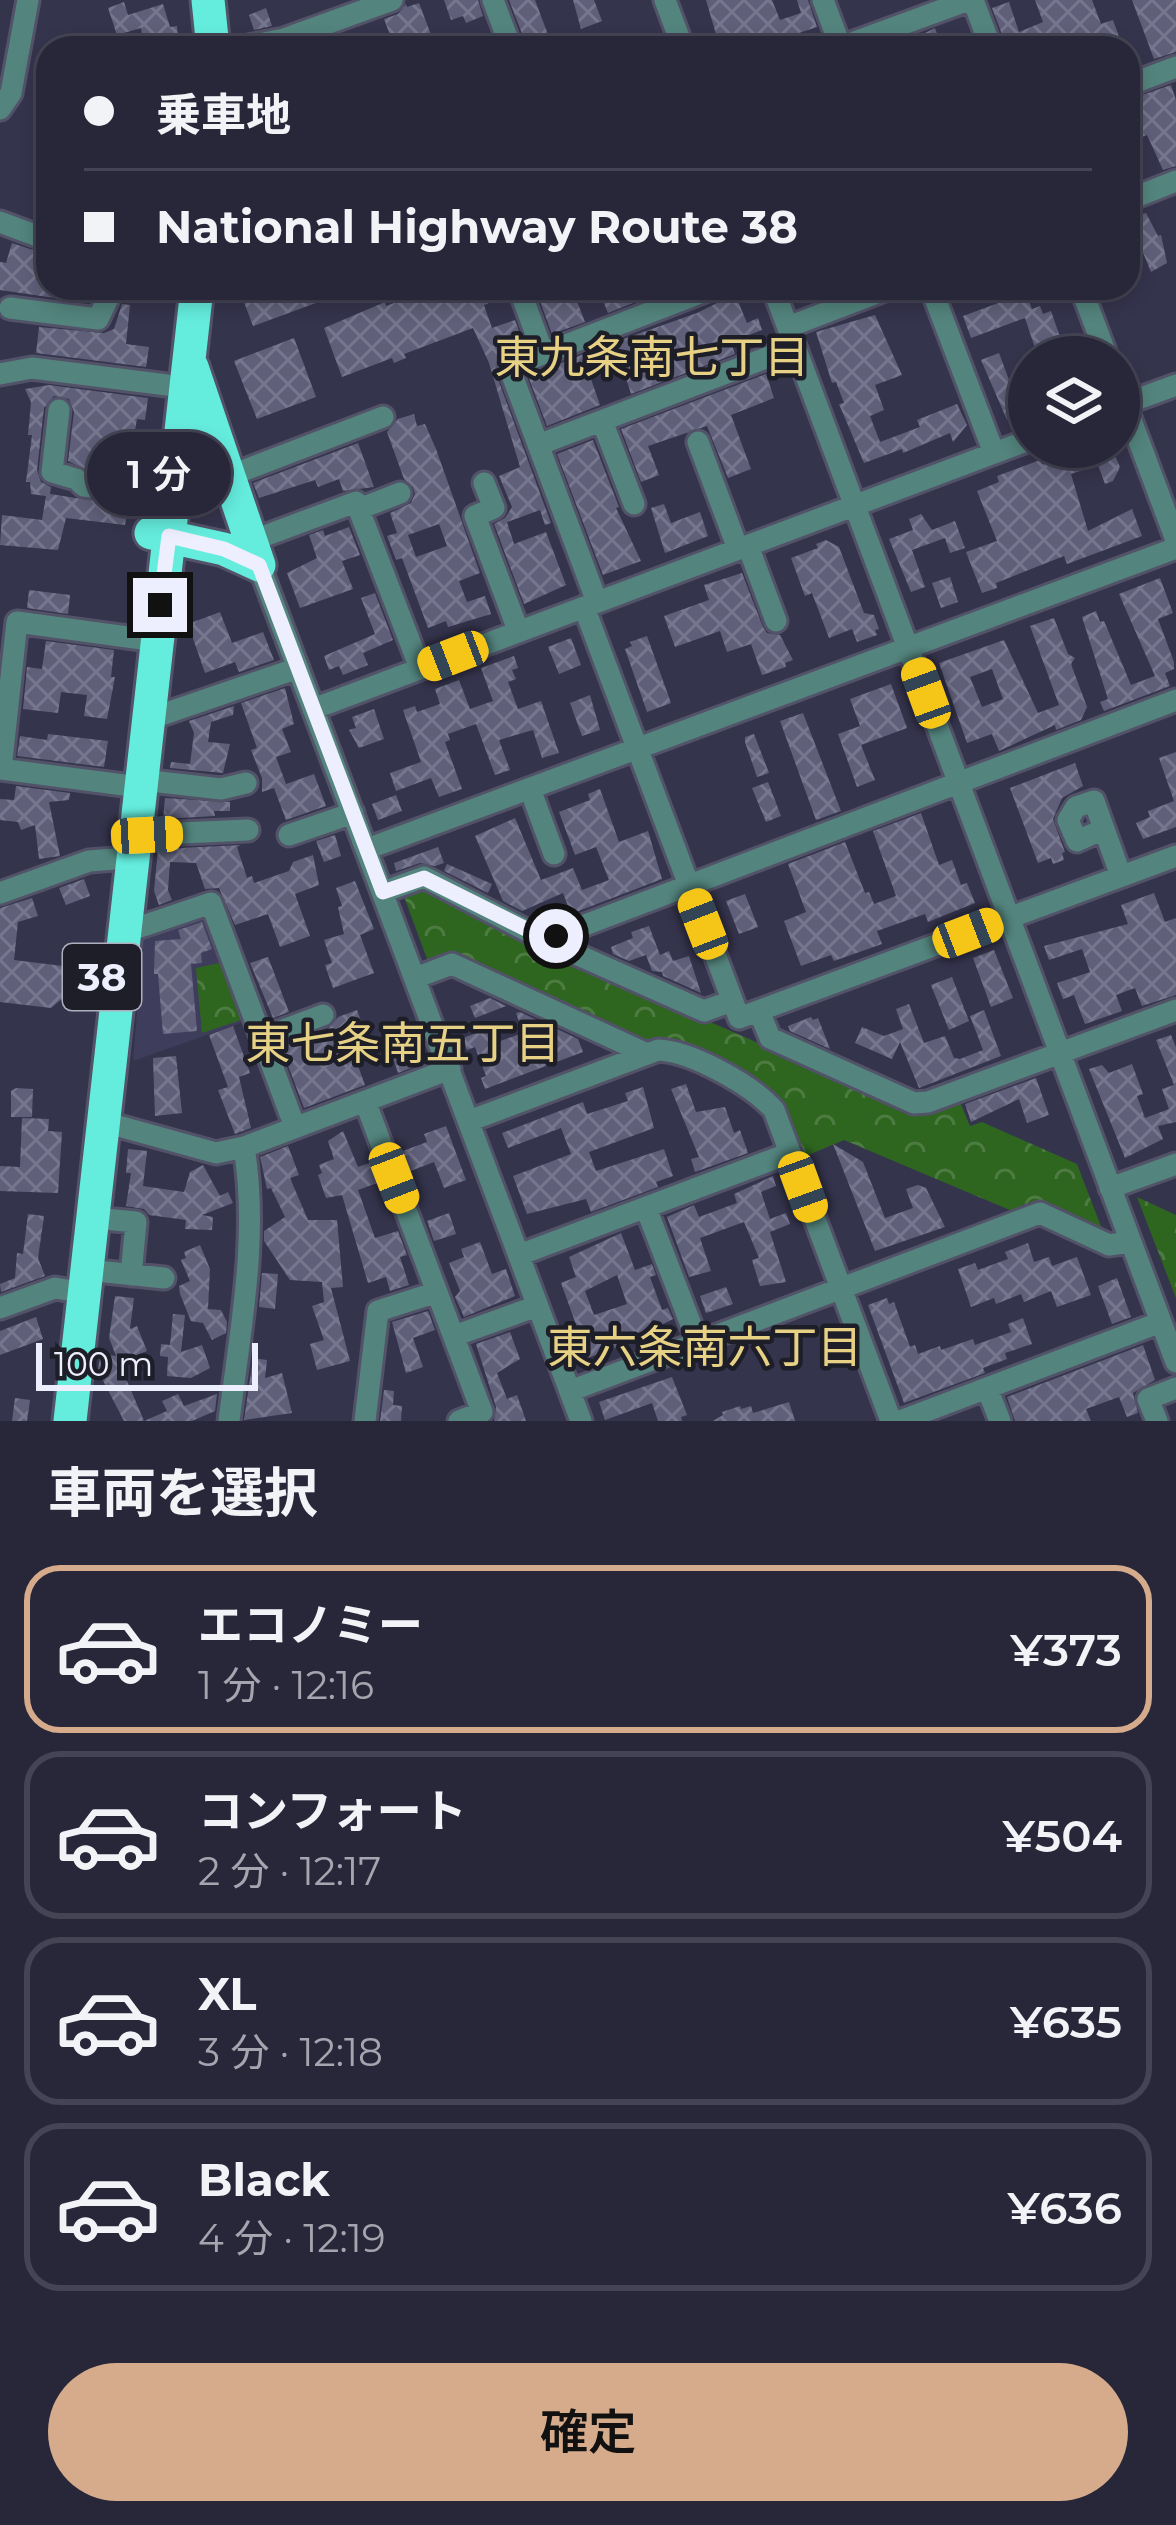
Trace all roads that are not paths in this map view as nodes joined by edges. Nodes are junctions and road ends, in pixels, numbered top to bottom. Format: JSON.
{"nodes":[{"id":1,"x":28,"y":0,"type":"edge"},
{"id":2,"x":190,"y":0,"type":"edge"},
{"id":3,"x":208,"y":0,"type":"edge"},
{"id":4,"x":392,"y":0,"type":"edge"},
{"id":5,"x":493,"y":0,"type":"edge"},
{"id":6,"x":665,"y":0,"type":"edge"},
{"id":7,"x":823,"y":0,"type":"edge"},
{"id":8,"x":971,"y":0,"type":"edge"},
{"id":9,"x":194,"y":36,"type":"edge"},
{"id":10,"x":212,"y":36,"type":"edge"},
{"id":11,"x":292,"y":36,"type":"edge"},
{"id":12,"x":506,"y":36,"type":"edge"},
{"id":13,"x":678,"y":36,"type":"edge"},
{"id":14,"x":836,"y":36,"type":"edge"},
{"id":15,"x":873,"y":36,"type":"edge"},
{"id":16,"x":986,"y":36,"type":"edge"},
{"id":17,"x":1176,"y":67,"type":"edge"},
{"id":18,"x":1140,"y":80,"type":"edge"},
{"id":19,"x":0,"y":109,"type":"edge"},
{"id":20,"x":1176,"y":181,"type":"edge"},
{"id":21,"x":1140,"y":195,"type":"edge"},
{"id":22,"x":0,"y":222,"type":"edge"},
{"id":23,"x":36,"y":236,"type":"edge"},
{"id":24,"x":107,"y":300,"type":"edge"},
{"id":25,"x":177,"y":300,"type":"edge"},
{"id":26,"x":196,"y":300,"type":"edge"},
{"id":27,"x":523,"y":300,"type":"edge"},
{"id":28,"x":682,"y":300,"type":"edge"},
{"id":29,"x":778,"y":300,"type":"edge"},
{"id":30,"x":866,"y":300,"type":"edge"},
{"id":31,"x":936,"y":300,"type":"edge"},
{"id":32,"x":1086,"y":300,"type":"edge"},
{"id":33,"x":10,"y":308,"type":"dead end"},
{"id":34,"x":1099,"y":336,"type":"edge"},
{"id":35,"x":792,"y":337,"type":"junction"},
{"id":36,"x":543,"y":353,"type":"junction"},
{"id":37,"x":189,"y":359,"type":"junction"},
{"id":38,"x":0,"y":374,"type":"edge"},
{"id":39,"x":1176,"y":385,"type":"edge"},
{"id":40,"x":167,"y":386,"type":"junction"},
{"id":41,"x":1140,"y":394,"type":"edge"},
{"id":42,"x":59,"y":410,"type":"dead end"},
{"id":43,"x":383,"y":417,"type":"dead end"},
{"id":44,"x":602,"y":421,"type":"junction"},
{"id":45,"x":698,"y":442,"type":"dead end"},
{"id":46,"x":538,"y":445,"type":"junction"},
{"id":47,"x":1140,"y":446,"type":"edge"},
{"id":48,"x":1008,"y":448,"type":"edge"},
{"id":49,"x":994,"y":453,"type":"junction"},
{"id":50,"x":229,"y":476,"type":"junction"},
{"id":51,"x":484,"y":483,"type":"dead end"},
{"id":52,"x":155,"y":494,"type":"junction"},
{"id":53,"x":400,"y":494,"type":"dead end"},
{"id":54,"x":634,"y":504,"type":"dead end"},
{"id":55,"x":854,"y":506,"type":"junction"},
{"id":56,"x":359,"y":509,"type":"junction"},
{"id":57,"x":1174,"y":530,"type":"edge"},
{"id":58,"x":160,"y":534,"type":"junction"},
{"id":59,"x":743,"y":548,"type":"junction"},
{"id":60,"x":255,"y":553,"type":"junction"},
{"id":61,"x":591,"y":604,"type":"junction"},
{"id":62,"x":776,"y":621,"type":"dead end"},
{"id":63,"x":518,"y":630,"type":"junction"},
{"id":64,"x":142,"y":639,"type":"junction"},
{"id":65,"x":909,"y":648,"type":"junction"},
{"id":66,"x":298,"y":668,"type":"junction"},
{"id":67,"x":420,"y":668,"type":"junction"},
{"id":68,"x":1176,"y":700,"type":"edge"},
{"id":69,"x":313,"y":709,"type":"junction"},
{"id":70,"x":149,"y":712,"type":"junction"},
{"id":71,"x":638,"y":749,"type":"junction"},
{"id":72,"x":0,"y":769,"type":"edge"},
{"id":73,"x":133,"y":782,"type":"junction"},
{"id":74,"x":246,"y":782,"type":"dead end"},
{"id":75,"x":959,"y":782,"type":"junction"},
{"id":76,"x":530,"y":789,"type":"junction"},
{"id":77,"x":353,"y":812,"type":"junction"},
{"id":78,"x":248,"y":830,"type":"dead end"},
{"id":79,"x":1104,"y":830,"type":"dead end"},
{"id":80,"x":289,"y":835,"type":"dead end"},
{"id":81,"x":126,"y":847,"type":"junction"},
{"id":82,"x":367,"y":849,"type":"junction"},
{"id":83,"x":554,"y":854,"type":"dead end"},
{"id":84,"x":1176,"y":856,"type":"edge"},
{"id":85,"x":1121,"y":876,"type":"junction"},
{"id":86,"x":688,"y":885,"type":"junction"},
{"id":87,"x":383,"y":892,"type":"junction"},
{"id":88,"x":0,"y":893,"type":"edge"},
{"id":89,"x":1009,"y":917,"type":"junction"},
{"id":90,"x":126,"y":926,"type":"junction"},
{"id":91,"x":556,"y":936,"type":"junction"},
{"id":92,"x":415,"y":978,"type":"junction"},
{"id":93,"x":732,"y":1001,"type":"junction"},
{"id":94,"x":1176,"y":1010,"type":"edge"},
{"id":95,"x":759,"y":1011,"type":"junction"},
{"id":96,"x":323,"y":1015,"type":"dead end"},
{"id":97,"x":262,"y":1038,"type":"junction"},
{"id":98,"x":647,"y":1054,"type":"junction"},
{"id":99,"x":1060,"y":1054,"type":"junction"},
{"id":100,"x":450,"y":1069,"type":"junction"},
{"id":101,"x":365,"y":1102,"type":"junction"},
{"id":102,"x":469,"y":1121,"type":"junction"},
{"id":103,"x":104,"y":1122,"type":"junction"},
{"id":104,"x":295,"y":1127,"type":"junction"},
{"id":105,"x":244,"y":1147,"type":"junction"},
{"id":106,"x":790,"y":1153,"type":"junction"},
{"id":107,"x":1176,"y":1164,"type":"edge"},
{"id":108,"x":1110,"y":1188,"type":"junction"},
{"id":109,"x":646,"y":1208,"type":"junction"},
{"id":110,"x":93,"y":1218,"type":"junction"},
{"id":111,"x":1130,"y":1242,"type":"junction"},
{"id":112,"x":519,"y":1255,"type":"junction"},
{"id":113,"x":131,"y":1275,"type":"junction"},
{"id":114,"x":164,"y":1278,"type":"dead end"},
{"id":115,"x":77,"y":1280,"type":"junction"},
{"id":116,"x":840,"y":1289,"type":"junction"},
{"id":117,"x":437,"y":1292,"type":"junction"},
{"id":118,"x":537,"y":1306,"type":"junction"},
{"id":119,"x":0,"y":1308,"type":"edge"},
{"id":120,"x":1161,"y":1322,"type":"junction"},
{"id":121,"x":454,"y":1336,"type":"junction"},
{"id":122,"x":698,"y":1343,"type":"junction"},
{"id":123,"x":1176,"y":1362,"type":"edge"},
{"id":124,"x":987,"y":1388,"type":"junction"},
{"id":125,"x":1176,"y":1388,"type":"edge"},
{"id":126,"x":570,"y":1391,"type":"junction"},
{"id":127,"x":52,"y":1421,"type":"edge"},
{"id":128,"x":70,"y":1421,"type":"edge"},
{"id":129,"x":229,"y":1421,"type":"edge"},
{"id":130,"x":365,"y":1421,"type":"edge"},
{"id":131,"x":459,"y":1421,"type":"edge"},
{"id":132,"x":581,"y":1421,"type":"edge"},
{"id":133,"x":890,"y":1421,"type":"edge"},
{"id":134,"x":900,"y":1421,"type":"edge"},
{"id":135,"x":1000,"y":1421,"type":"edge"},
{"id":136,"x":1157,"y":1421,"type":"edge"}],
"edges":[{"from":1,"to":19,"type":"street"},
{"from":2,"to":9,"type":"highway"},
{"from":3,"to":10,"type":"highway"},
{"from":4,"to":11,"type":"street"},
{"from":5,"to":12,"type":"street"},
{"from":6,"to":13,"type":"street"},
{"from":7,"to":14,"type":"street"},
{"from":8,"to":15,"type":"street"},
{"from":8,"to":16,"type":"street"},
{"from":17,"to":18,"type":"street"},
{"from":20,"to":21,"type":"street"},
{"from":22,"to":23,"type":"street"},
{"from":24,"to":33,"type":"street"},
{"from":25,"to":40,"type":"highway","number":"38"},
{"from":26,"to":37,"type":"highway","number":"38"},
{"from":27,"to":36,"type":"street"},
{"from":28,"to":36,"type":"street"},
{"from":29,"to":35,"type":"street"},
{"from":30,"to":35,"type":"street"},
{"from":31,"to":49,"type":"street"},
{"from":32,"to":34,"type":"street"},
{"from":35,"to":44,"type":"street"},
{"from":35,"to":55,"type":"street"},
{"from":36,"to":46,"type":"street"},
{"from":37,"to":50,"type":"highway"},
{"from":37,"to":58,"type":"highway","number":"38"},
{"from":38,"to":40,"type":"street"},
{"from":39,"to":41,"type":"street"},
{"from":40,"to":52,"type":"highway","number":"38"},
{"from":42,"to":52,"type":"street"},
{"from":43,"to":50,"type":"street"},
{"from":44,"to":46,"type":"street"},
{"from":44,"to":54,"type":"street"},
{"from":45,"to":59,"type":"street"},
{"from":46,"to":61,"type":"street"},
{"from":47,"to":57,"type":"street"},
{"from":48,"to":49,"type":"street"},
{"from":49,"to":55,"type":"street"},
{"from":50,"to":60,"type":"highway"},
{"from":51,"to":63,"type":"street"},
{"from":52,"to":58,"type":"highway","number":"38"},
{"from":53,"to":56,"type":"street"},
{"from":55,"to":59,"type":"street"},
{"from":55,"to":65,"type":"street"},
{"from":56,"to":60,"type":"street"},
{"from":56,"to":67,"type":"street"},
{"from":57,"to":65,"type":"street"},
{"from":58,"to":60,"type":"highway"},
{"from":58,"to":64,"type":"highway","number":"38"},
{"from":58,"to":70,"type":"highway","number":"38"},
{"from":59,"to":61,"type":"street"},
{"from":59,"to":62,"type":"street"},
{"from":60,"to":66,"type":"street"},
{"from":61,"to":63,"type":"street"},
{"from":61,"to":71,"type":"street"},
{"from":63,"to":67,"type":"street"},
{"from":64,"to":72,"type":"street"},
{"from":64,"to":73,"type":"highway","number":"38"},
{"from":65,"to":71,"type":"street"},
{"from":65,"to":75,"type":"street"},
{"from":66,"to":69,"type":"street"},
{"from":66,"to":70,"type":"street"},
{"from":67,"to":69,"type":"street"},
{"from":68,"to":75,"type":"street"},
{"from":69,"to":77,"type":"street"},
{"from":70,"to":73,"type":"highway","number":"38"},
{"from":71,"to":76,"type":"street"},
{"from":71,"to":86,"type":"street"},
{"from":72,"to":73,"type":"street"},
{"from":73,"to":74,"type":"street"},
{"from":73,"to":81,"type":"highway","number":"38"},
{"from":75,"to":86,"type":"street"},
{"from":75,"to":89,"type":"street"},
{"from":76,"to":82,"type":"street"},
{"from":76,"to":83,"type":"street"},
{"from":77,"to":80,"type":"street"},
{"from":77,"to":82,"type":"street"},
{"from":78,"to":81,"type":"street"},
{"from":79,"to":85,"type":"street"},
{"from":81,"to":88,"type":"street"},
{"from":81,"to":90,"type":"highway","number":"38"},
{"from":81,"to":115,"type":"highway","number":"38"},
{"from":82,"to":87,"type":"street"},
{"from":84,"to":85,"type":"street"},
{"from":85,"to":89,"type":"street"},
{"from":86,"to":91,"type":"street"},
{"from":86,"to":93,"type":"street"},
{"from":87,"to":91,"type":"street"},
{"from":87,"to":92,"type":"street"},
{"from":89,"to":95,"type":"street"},
{"from":89,"to":99,"type":"street"},
{"from":90,"to":97,"type":"street"},
{"from":90,"to":103,"type":"highway","number":"38"},
{"from":91,"to":93,"type":"street"},
{"from":92,"to":98,"type":"street"},
{"from":92,"to":100,"type":"street"},
{"from":93,"to":95,"type":"street"},
{"from":94,"to":99,"type":"street"},
{"from":95,"to":99,"type":"street"},
{"from":96,"to":97,"type":"street"},
{"from":97,"to":104,"type":"street"},
{"from":98,"to":102,"type":"street"},
{"from":98,"to":106,"type":"street"},
{"from":99,"to":108,"type":"street"},
{"from":100,"to":101,"type":"street"},
{"from":100,"to":102,"type":"street"},
{"from":101,"to":104,"type":"street"},
{"from":101,"to":117,"type":"street"},
{"from":102,"to":112,"type":"street"},
{"from":103,"to":105,"type":"street"},
{"from":103,"to":110,"type":"highway","number":"38"},
{"from":104,"to":105,"type":"street"},
{"from":105,"to":129,"type":"street"},
{"from":106,"to":109,"type":"street"},
{"from":106,"to":116,"type":"street"},
{"from":107,"to":108,"type":"street"},
{"from":108,"to":111,"type":"street"},
{"from":109,"to":112,"type":"street"},
{"from":109,"to":122,"type":"street"},
{"from":110,"to":113,"type":"street"},
{"from":110,"to":115,"type":"highway","number":"38"},
{"from":111,"to":116,"type":"street"},
{"from":111,"to":120,"type":"street"},
{"from":112,"to":118,"type":"street"},
{"from":113,"to":114,"type":"street"},
{"from":113,"to":115,"type":"street"},
{"from":115,"to":119,"type":"street"},
{"from":115,"to":127,"type":"highway","number":"38"},
{"from":115,"to":128,"type":"highway","number":"38"},
{"from":116,"to":122,"type":"street"},
{"from":116,"to":133,"type":"street"},
{"from":117,"to":121,"type":"street"},
{"from":117,"to":130,"type":"street"},
{"from":118,"to":121,"type":"street"},
{"from":118,"to":126,"type":"street"},
{"from":120,"to":123,"type":"street"},
{"from":120,"to":124,"type":"street"},
{"from":121,"to":131,"type":"street"},
{"from":122,"to":126,"type":"street"},
{"from":124,"to":134,"type":"street"},
{"from":124,"to":135,"type":"street"},
{"from":125,"to":136,"type":"street"},
{"from":126,"to":132,"type":"street"}]}
